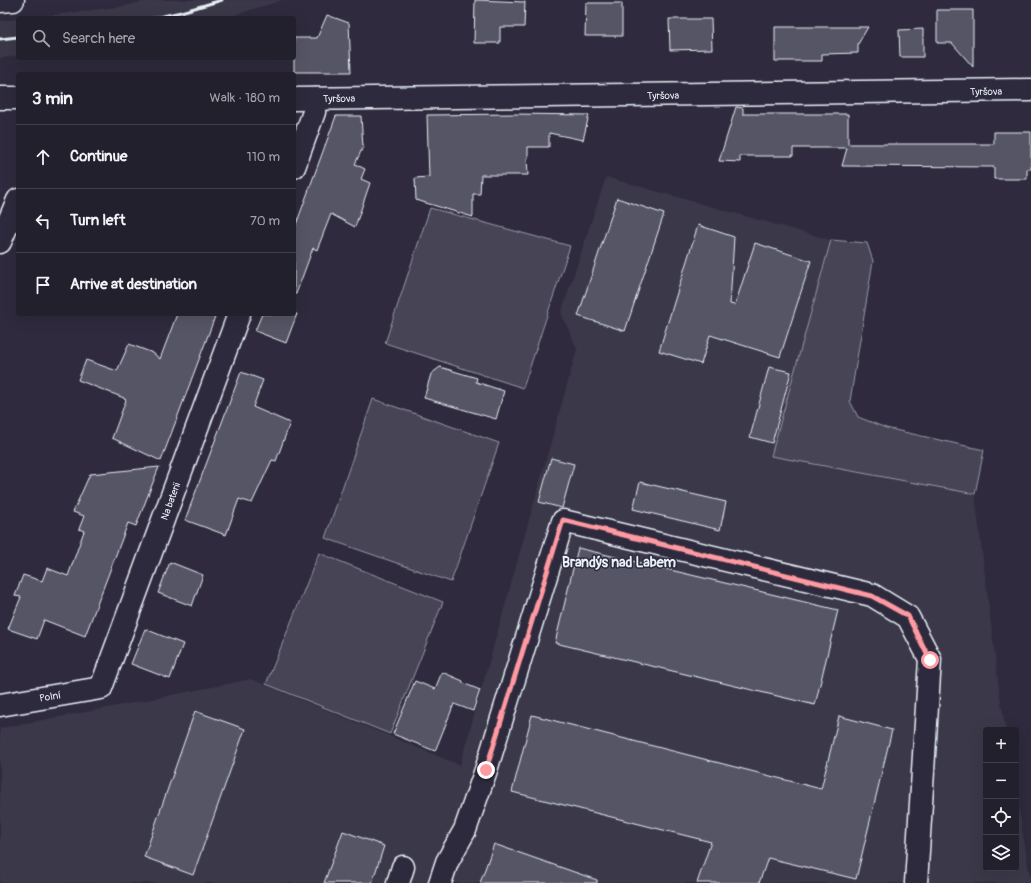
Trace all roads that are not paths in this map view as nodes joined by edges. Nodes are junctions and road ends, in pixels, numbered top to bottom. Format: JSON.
{"nodes":[{"id":1,"x":13,"y":0,"type":"edge"},
{"id":2,"x":0,"y":1,"type":"edge"},
{"id":3,"x":1031,"y":90,"type":"edge"},
{"id":4,"x":0,"y":98,"type":"edge"},
{"id":5,"x":16,"y":98,"type":"edge"},
{"id":6,"x":304,"y":99,"type":"edge"},
{"id":7,"x":296,"y":162,"type":"edge"},
{"id":8,"x":16,"y":205,"type":"edge"},
{"id":9,"x":0,"y":242,"type":"edge"},
{"id":10,"x":238,"y":316,"type":"edge"},
{"id":11,"x":101,"y":688,"type":"joint"},
{"id":12,"x":0,"y":705,"type":"edge"},
{"id":13,"x":440,"y":883,"type":"edge"},
{"id":14,"x":916,"y":883,"type":"edge"}],
"edges":[{"from":1,"to":2,"type":"street"},
{"from":3,"to":6,"type":"street","name":"Tyršova"},
{"from":4,"to":5,"type":"street"},
{"from":6,"to":7,"type":"street"},
{"from":8,"to":9,"type":"street"},
{"from":10,"to":11,"type":"street","name":"Na baterii"},
{"from":11,"to":12,"type":"street","name":"Polní"},
{"from":13,"to":14,"type":"street"}]}
